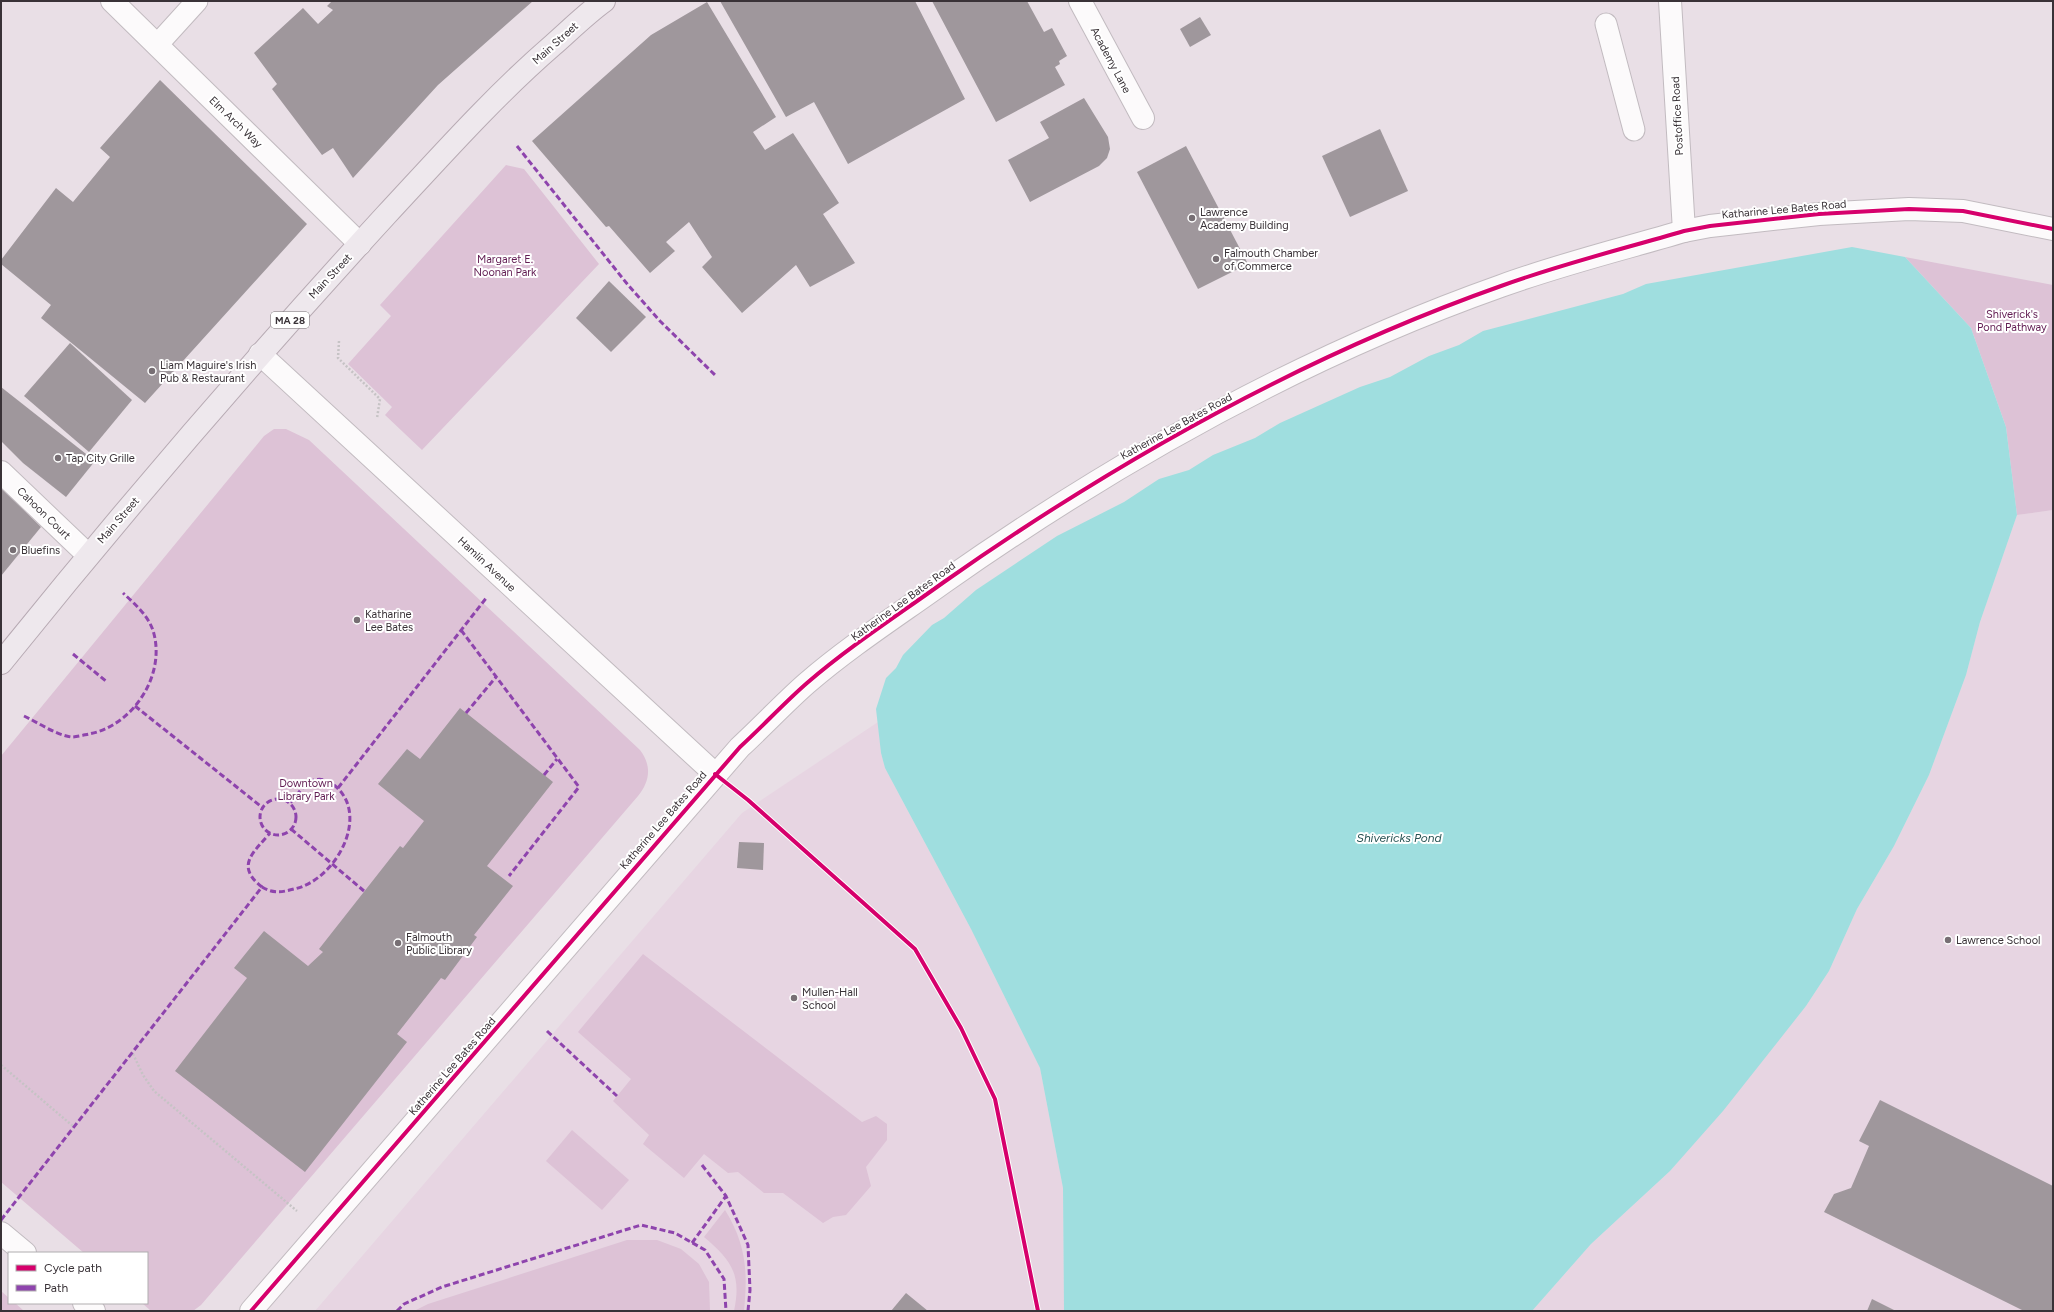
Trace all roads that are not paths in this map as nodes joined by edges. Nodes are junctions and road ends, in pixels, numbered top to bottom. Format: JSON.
{"nodes":[{"id":1,"x":112,"y":1,"type":"edge"},
{"id":2,"x":197,"y":1,"type":"edge"},
{"id":3,"x":604,"y":1,"type":"edge"},
{"id":4,"x":1080,"y":1,"type":"edge"},
{"id":5,"x":1670,"y":1,"type":"edge"},
{"id":6,"x":1606,"y":24,"type":"dead end"},
{"id":7,"x":157,"y":45,"type":"junction"},
{"id":8,"x":1143,"y":118,"type":"dead end"},
{"id":9,"x":1634,"y":130,"type":"dead end"},
{"id":10,"x":2053,"y":229,"type":"edge"},
{"id":11,"x":1684,"y":231,"type":"junction"},
{"id":12,"x":360,"y":244,"type":"junction"},
{"id":13,"x":260,"y":354,"type":"junction"},
{"id":14,"x":1,"y":472,"type":"edge"},
{"id":15,"x":88,"y":555,"type":"junction"},
{"id":16,"x":1,"y":663,"type":"edge"},
{"id":17,"x":714,"y":774,"type":"junction"},
{"id":18,"x":1,"y":1233,"type":"edge"},
{"id":19,"x":24,"y":1252,"type":"edge"},
{"id":20,"x":85,"y":1304,"type":"edge"},
{"id":21,"x":94,"y":1311,"type":"edge"},
{"id":22,"x":251,"y":1311,"type":"edge"}],
"edges":[{"from":1,"to":7,"type":"street","name":"Elm Arch Way"},
{"from":2,"to":7,"type":"lane"},
{"from":3,"to":12,"type":"main road","name":"Main Street","number":"MA 28"},
{"from":4,"to":8,"type":"street","name":"Academy Lane"},
{"from":5,"to":11,"type":"street","name":"Postoffice Road"},
{"from":6,"to":9,"type":"lane"},
{"from":7,"to":12,"type":"street","name":"Elm Arch Way"},
{"from":10,"to":11,"type":"street","name":"Katharine Lee Bates Road"},
{"from":11,"to":17,"type":"street","name":"Katherine Lee Bates Road"},
{"from":12,"to":13,"type":"main road","name":"Main Street","number":"MA 28"},
{"from":13,"to":15,"type":"main road","name":"Main Street","number":"MA 28"},
{"from":13,"to":17,"type":"street","name":"Hamlin Avenue"},
{"from":14,"to":15,"type":"street","name":"Cahoon Court"},
{"from":15,"to":16,"type":"main road","name":"Main Street","number":"MA 28"},
{"from":17,"to":22,"type":"street","name":"Katherine Lee Bates Road"},
{"from":18,"to":19,"type":"street"},
{"from":20,"to":21,"type":"street"}]}
